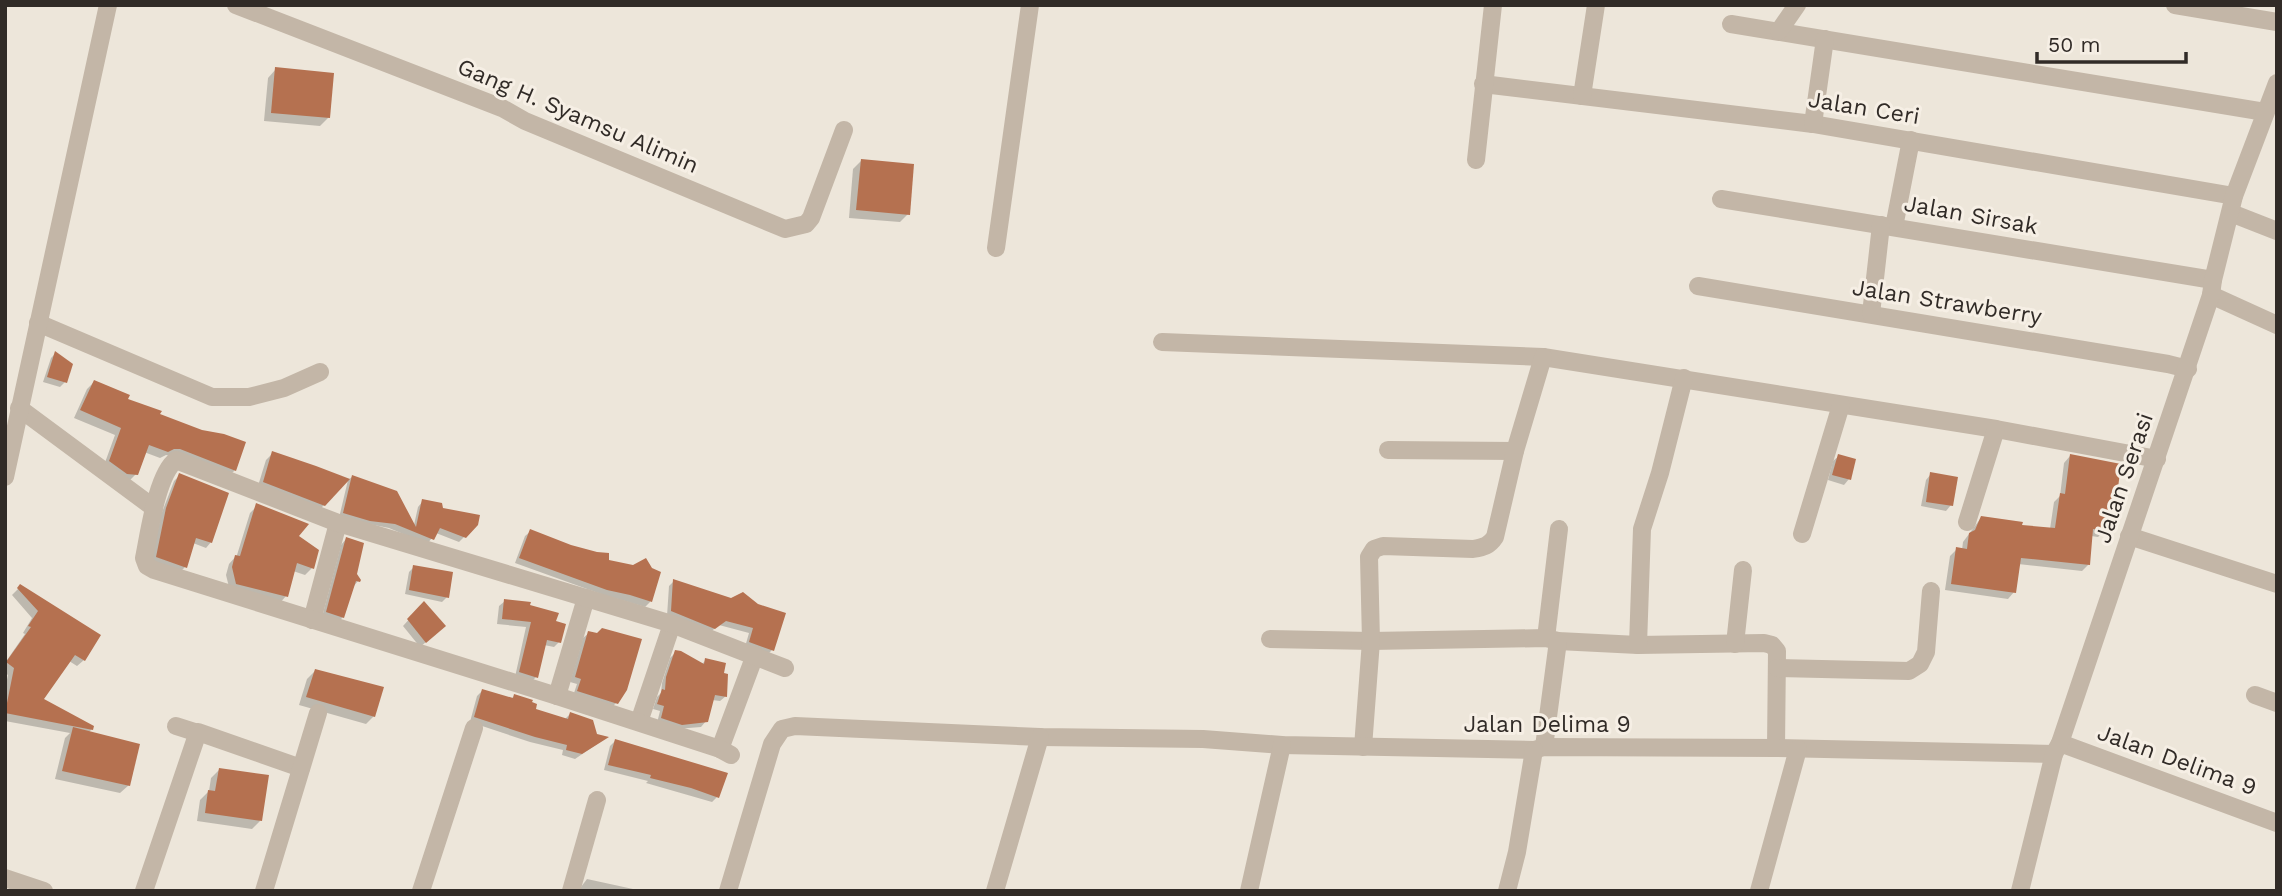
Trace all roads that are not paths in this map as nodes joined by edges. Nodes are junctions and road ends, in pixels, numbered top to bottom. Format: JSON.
{"nodes":[{"id":1,"x":108,"y":5,"type":"edge"},
{"id":2,"x":236,"y":5,"type":"edge"},
{"id":3,"x":1030,"y":5,"type":"edge"},
{"id":4,"x":1493,"y":5,"type":"edge"},
{"id":5,"x":1596,"y":5,"type":"edge"},
{"id":6,"x":1797,"y":5,"type":"edge"},
{"id":7,"x":2175,"y":5,"type":"edge"},
{"id":8,"x":2277,"y":22,"type":"edge"},
{"id":9,"x":1731,"y":24,"type":"dead end"},
{"id":10,"x":1779,"y":31,"type":"junction"},
{"id":11,"x":1825,"y":39,"type":"junction"},
{"id":12,"x":2277,"y":83,"type":"edge"},
{"id":13,"x":1483,"y":84,"type":"junction"},
{"id":14,"x":1582,"y":96,"type":"junction"},
{"id":15,"x":2268,"y":122,"type":"edge"},
{"id":16,"x":1813,"y":124,"type":"junction"},
{"id":17,"x":844,"y":130,"type":"dead end"},
{"id":18,"x":1912,"y":140,"type":"junction"},
{"id":19,"x":1476,"y":160,"type":"dead end"},
{"id":20,"x":1721,"y":199,"type":"dead end"},
{"id":21,"x":2232,"y":204,"type":"junction"},
{"id":22,"x":1887,"y":226,"type":"junction"},
{"id":23,"x":2277,"y":231,"type":"edge"},
{"id":24,"x":996,"y":248,"type":"dead end"},
{"id":25,"x":1698,"y":286,"type":"dead end"},
{"id":26,"x":2212,"y":288,"type":"junction"},
{"id":27,"x":1871,"y":314,"type":"junction"},
{"id":28,"x":38,"y":323,"type":"junction"},
{"id":29,"x":2277,"y":325,"type":"edge"},
{"id":30,"x":1162,"y":342,"type":"dead end"},
{"id":31,"x":1543,"y":357,"type":"junction"},
{"id":32,"x":2188,"y":369,"type":"junction"},
{"id":33,"x":320,"y":372,"type":"dead end"},
{"id":34,"x":1684,"y":378,"type":"junction"},
{"id":35,"x":1841,"y":405,"type":"junction"},
{"id":36,"x":19,"y":408,"type":"junction"},
{"id":37,"x":1996,"y":429,"type":"junction"},
{"id":38,"x":1388,"y":450,"type":"dead end"},
{"id":39,"x":1515,"y":451,"type":"junction"},
{"id":40,"x":2157,"y":459,"type":"junction"},
{"id":41,"x":5,"y":477,"type":"edge"},
{"id":42,"x":154,"y":508,"type":"junction"},
{"id":43,"x":1967,"y":522,"type":"dead end"},
{"id":44,"x":338,"y":523,"type":"junction"},
{"id":45,"x":1559,"y":528,"type":"dead end"},
{"id":46,"x":1802,"y":534,"type":"dead end"},
{"id":47,"x":2129,"y":536,"type":"junction"},
{"id":48,"x":1743,"y":570,"type":"dead end"},
{"id":49,"x":2277,"y":584,"type":"edge"},
{"id":50,"x":1931,"y":591,"type":"dead end"},
{"id":51,"x":586,"y":598,"type":"junction"},
{"id":52,"x":312,"y":620,"type":"junction"},
{"id":53,"x":672,"y":624,"type":"junction"},
{"id":54,"x":1269,"y":639,"type":"dead end"},
{"id":55,"x":1552,"y":640,"type":"junction"},
{"id":56,"x":1371,"y":641,"type":"junction"},
{"id":57,"x":1735,"y":644,"type":"junction"},
{"id":58,"x":1638,"y":645,"type":"junction"},
{"id":59,"x":755,"y":655,"type":"junction"},
{"id":60,"x":785,"y":668,"type":"dead end"},
{"id":61,"x":1777,"y":668,"type":"junction"},
{"id":62,"x":2255,"y":695,"type":"dead end"},
{"id":63,"x":557,"y":696,"type":"junction"},
{"id":64,"x":2277,"y":703,"type":"edge"},
{"id":65,"x":318,"y":713,"type":"dead end"},
{"id":66,"x":639,"y":722,"type":"junction"},
{"id":67,"x":176,"y":726,"type":"dead end"},
{"id":68,"x":474,"y":728,"type":"dead end"},
{"id":69,"x":198,"y":733,"type":"junction"},
{"id":70,"x":1040,"y":737,"type":"junction"},
{"id":71,"x":1282,"y":745,"type":"junction"},
{"id":72,"x":1363,"y":747,"type":"junction"},
{"id":73,"x":1539,"y":748,"type":"junction"},
{"id":74,"x":1776,"y":748,"type":"junction"},
{"id":75,"x":1797,"y":749,"type":"junction"},
{"id":76,"x":2057,"y":749,"type":"junction"},
{"id":77,"x":301,"y":768,"type":"junction"},
{"id":78,"x":597,"y":800,"type":"dead end"},
{"id":79,"x":2277,"y":824,"type":"edge"},
{"id":80,"x":5,"y":878,"type":"edge"},
{"id":81,"x":44,"y":891,"type":"edge"},
{"id":82,"x":144,"y":891,"type":"edge"},
{"id":83,"x":264,"y":891,"type":"edge"},
{"id":84,"x":421,"y":891,"type":"edge"},
{"id":85,"x":571,"y":891,"type":"edge"},
{"id":86,"x":729,"y":891,"type":"edge"},
{"id":87,"x":995,"y":891,"type":"edge"},
{"id":88,"x":1249,"y":891,"type":"edge"},
{"id":89,"x":1507,"y":891,"type":"edge"},
{"id":90,"x":1759,"y":891,"type":"edge"},
{"id":91,"x":2020,"y":891,"type":"edge"}],
"edges":[{"from":1,"to":28,"type":"street"},
{"from":2,"to":17,"type":"street","name":"Gang H. Syamsu Alimin"},
{"from":3,"to":24,"type":"street"},
{"from":4,"to":13,"type":"street"},
{"from":5,"to":14,"type":"street"},
{"from":6,"to":10,"type":"street"},
{"from":7,"to":8,"type":"street"},
{"from":9,"to":10,"type":"street"},
{"from":10,"to":11,"type":"street"},
{"from":11,"to":15,"type":"street"},
{"from":11,"to":16,"type":"street"},
{"from":12,"to":15,"type":"street","name":"Jalan Serasi"},
{"from":13,"to":14,"type":"street","name":"Jalan Ceri"},
{"from":13,"to":19,"type":"street"},
{"from":14,"to":16,"type":"street","name":"Jalan Ceri"},
{"from":15,"to":21,"type":"street","name":"Jalan Serasi"},
{"from":16,"to":18,"type":"street","name":"Jalan Ceri"},
{"from":18,"to":21,"type":"street","name":"Jalan Ceri"},
{"from":18,"to":22,"type":"street"},
{"from":20,"to":22,"type":"street","name":"Jalan Sirsak"},
{"from":21,"to":23,"type":"street","name":"Jalan Ceri"},
{"from":21,"to":26,"type":"street","name":"Jalan Serasi"},
{"from":22,"to":26,"type":"street","name":"Jalan Sirsak"},
{"from":22,"to":27,"type":"street"},
{"from":25,"to":27,"type":"street","name":"Jalan Strawberry"},
{"from":26,"to":29,"type":"street","name":"Jalan Sirsak"},
{"from":26,"to":32,"type":"street","name":"Jalan Serasi"},
{"from":27,"to":32,"type":"street","name":"Jalan Strawberry"},
{"from":28,"to":33,"type":"street"},
{"from":28,"to":36,"type":"street"},
{"from":30,"to":31,"type":"street"},
{"from":31,"to":34,"type":"street"},
{"from":31,"to":39,"type":"street"},
{"from":32,"to":40,"type":"street","name":"Jalan Serasi"},
{"from":34,"to":35,"type":"street"},
{"from":34,"to":58,"type":"street"},
{"from":35,"to":37,"type":"street"},
{"from":35,"to":46,"type":"street"},
{"from":36,"to":41,"type":"street"},
{"from":36,"to":42,"type":"street"},
{"from":37,"to":40,"type":"street"},
{"from":37,"to":43,"type":"street"},
{"from":38,"to":39,"type":"street"},
{"from":39,"to":56,"type":"street"},
{"from":40,"to":47,"type":"street","name":"Jalan Serasi"},
{"from":42,"to":44,"type":"street"},
{"from":42,"to":52,"type":"street"},
{"from":44,"to":51,"type":"street"},
{"from":44,"to":52,"type":"street"},
{"from":45,"to":55,"type":"street"},
{"from":47,"to":49,"type":"street"},
{"from":47,"to":76,"type":"street","name":"Jalan Serasi"},
{"from":48,"to":57,"type":"street"},
{"from":50,"to":61,"type":"street"},
{"from":51,"to":53,"type":"street"},
{"from":51,"to":63,"type":"street"},
{"from":52,"to":63,"type":"street"},
{"from":53,"to":59,"type":"street"},
{"from":53,"to":66,"type":"street"},
{"from":54,"to":56,"type":"street"},
{"from":55,"to":56,"type":"street"},
{"from":55,"to":58,"type":"street"},
{"from":55,"to":73,"type":"street"},
{"from":56,"to":72,"type":"street"},
{"from":57,"to":58,"type":"street"},
{"from":57,"to":61,"type":"street"},
{"from":59,"to":60,"type":"street"},
{"from":59,"to":66,"type":"street"},
{"from":61,"to":74,"type":"street"},
{"from":62,"to":64,"type":"street"},
{"from":63,"to":66,"type":"street"},
{"from":65,"to":77,"type":"street"},
{"from":67,"to":69,"type":"street"},
{"from":68,"to":84,"type":"street"},
{"from":69,"to":77,"type":"street"},
{"from":69,"to":82,"type":"street"},
{"from":70,"to":71,"type":"street","name":"Jalan Delima 9"},
{"from":70,"to":86,"type":"street","name":"Jalan Delima 9"},
{"from":70,"to":87,"type":"street"},
{"from":71,"to":72,"type":"street","name":"Jalan Delima 9"},
{"from":71,"to":88,"type":"street"},
{"from":72,"to":73,"type":"street","name":"Jalan Delima 9"},
{"from":73,"to":74,"type":"street","name":"Jalan Delima 9"},
{"from":73,"to":89,"type":"street"},
{"from":74,"to":75,"type":"street","name":"Jalan Delima 9"},
{"from":75,"to":76,"type":"street","name":"Jalan Delima 9"},
{"from":75,"to":90,"type":"street"},
{"from":76,"to":79,"type":"street","name":"Jalan Delima 9"},
{"from":76,"to":91,"type":"street","name":"Jalan Serasi"},
{"from":77,"to":83,"type":"street"},
{"from":78,"to":85,"type":"street"},
{"from":80,"to":81,"type":"street"}]}
